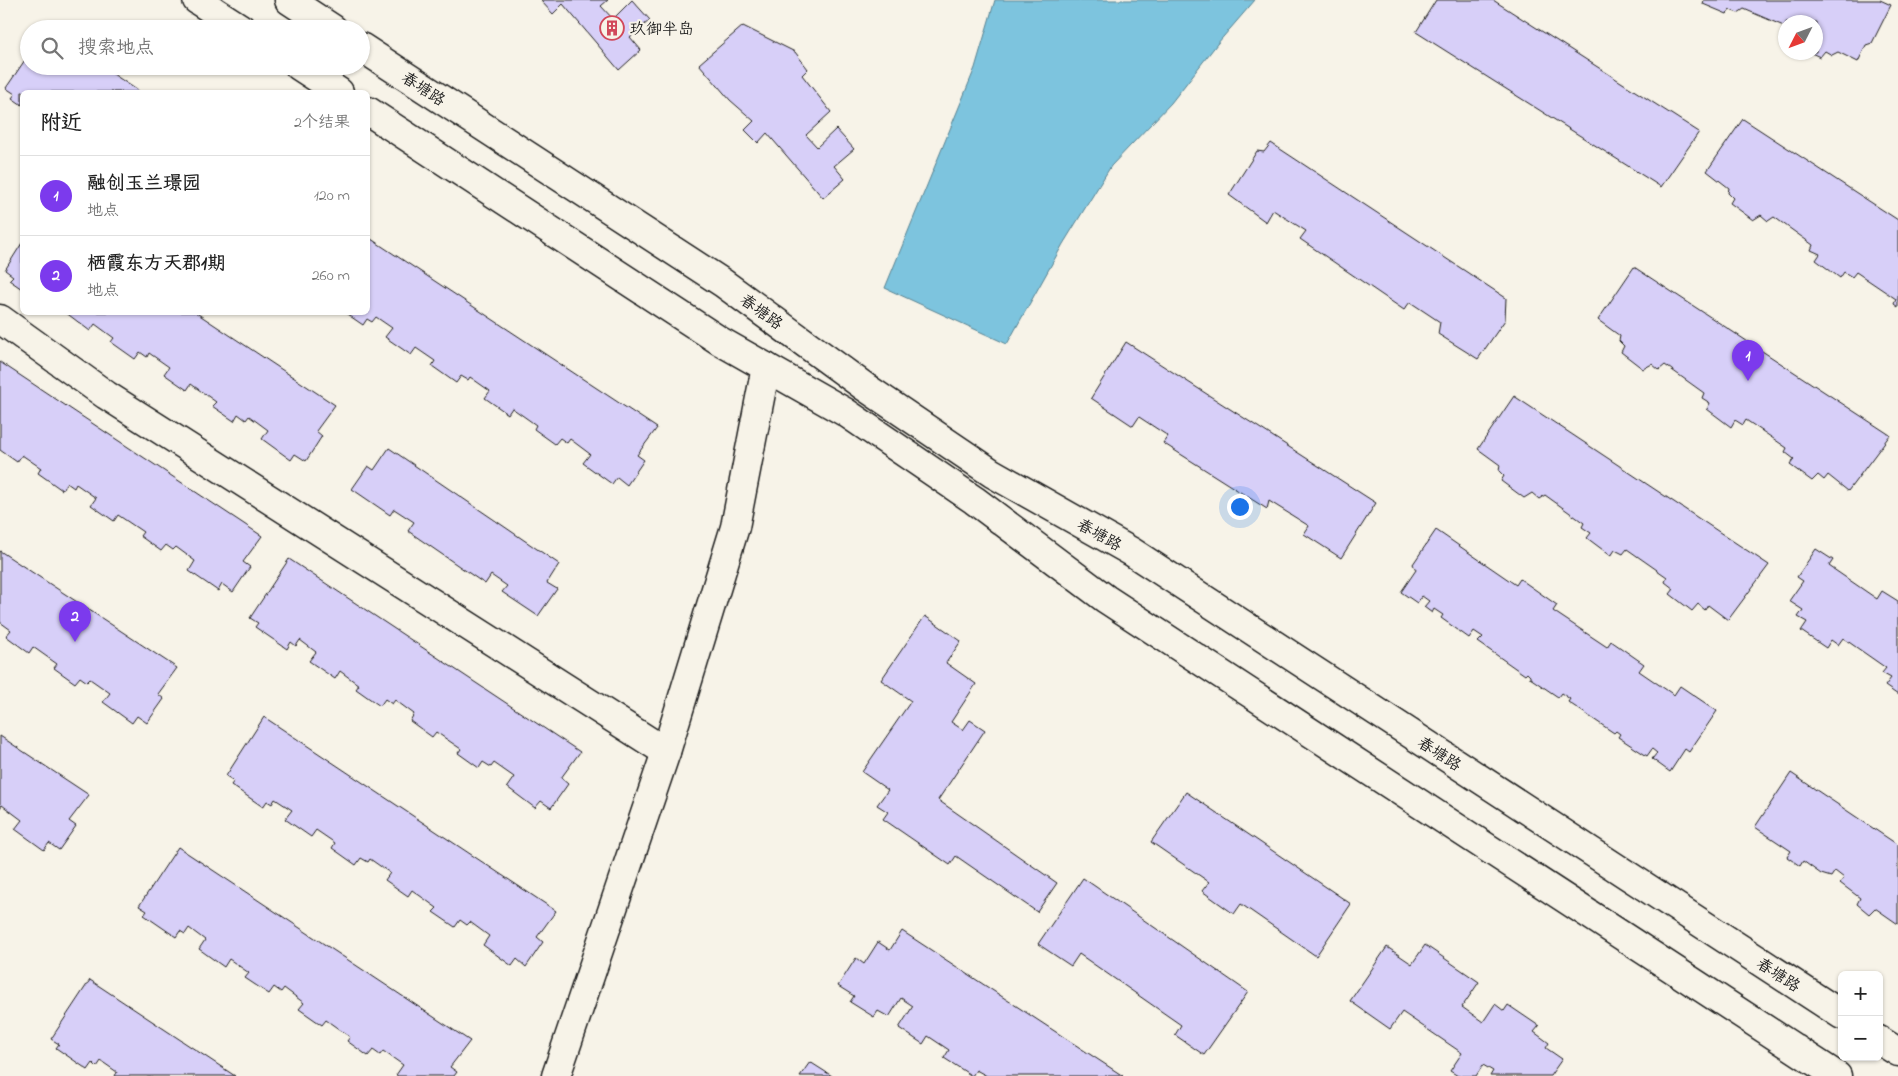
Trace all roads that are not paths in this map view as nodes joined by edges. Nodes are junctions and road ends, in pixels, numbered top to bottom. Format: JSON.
{"nodes":[{"id":1,"x":198,"y":0,"type":"edge"},
{"id":2,"x":289,"y":0,"type":"edge"},
{"id":3,"x":228,"y":20,"type":"edge"},
{"id":4,"x":319,"y":20,"type":"edge"},
{"id":5,"x":370,"y":53,"type":"edge"},
{"id":6,"x":313,"y":75,"type":"edge"},
{"id":7,"x":336,"y":90,"type":"edge"},
{"id":8,"x":370,"y":112,"type":"edge"},
{"id":9,"x":0,"y":319,"type":"edge"},
{"id":10,"x":766,"y":367,"type":"junction"},
{"id":11,"x":666,"y":752,"type":"junction"},
{"id":12,"x":1838,"y":1012,"type":"edge"},
{"id":13,"x":1883,"y":1043,"type":"edge"},
{"id":14,"x":1898,"y":1052,"type":"edge"},
{"id":15,"x":556,"y":1076,"type":"edge"},
{"id":16,"x":1837,"y":1076,"type":"edge"}],
"edges":[{"from":1,"to":3,"type":"street"},
{"from":2,"to":4,"type":"street"},
{"from":5,"to":12,"type":"street","name":"春塘路"},
{"from":6,"to":7,"type":"street"},
{"from":8,"to":10,"type":"street"},
{"from":9,"to":11,"type":"street"},
{"from":10,"to":11,"type":"street"},
{"from":10,"to":16,"type":"street"},
{"from":11,"to":15,"type":"street"},
{"from":13,"to":14,"type":"street"}]}
